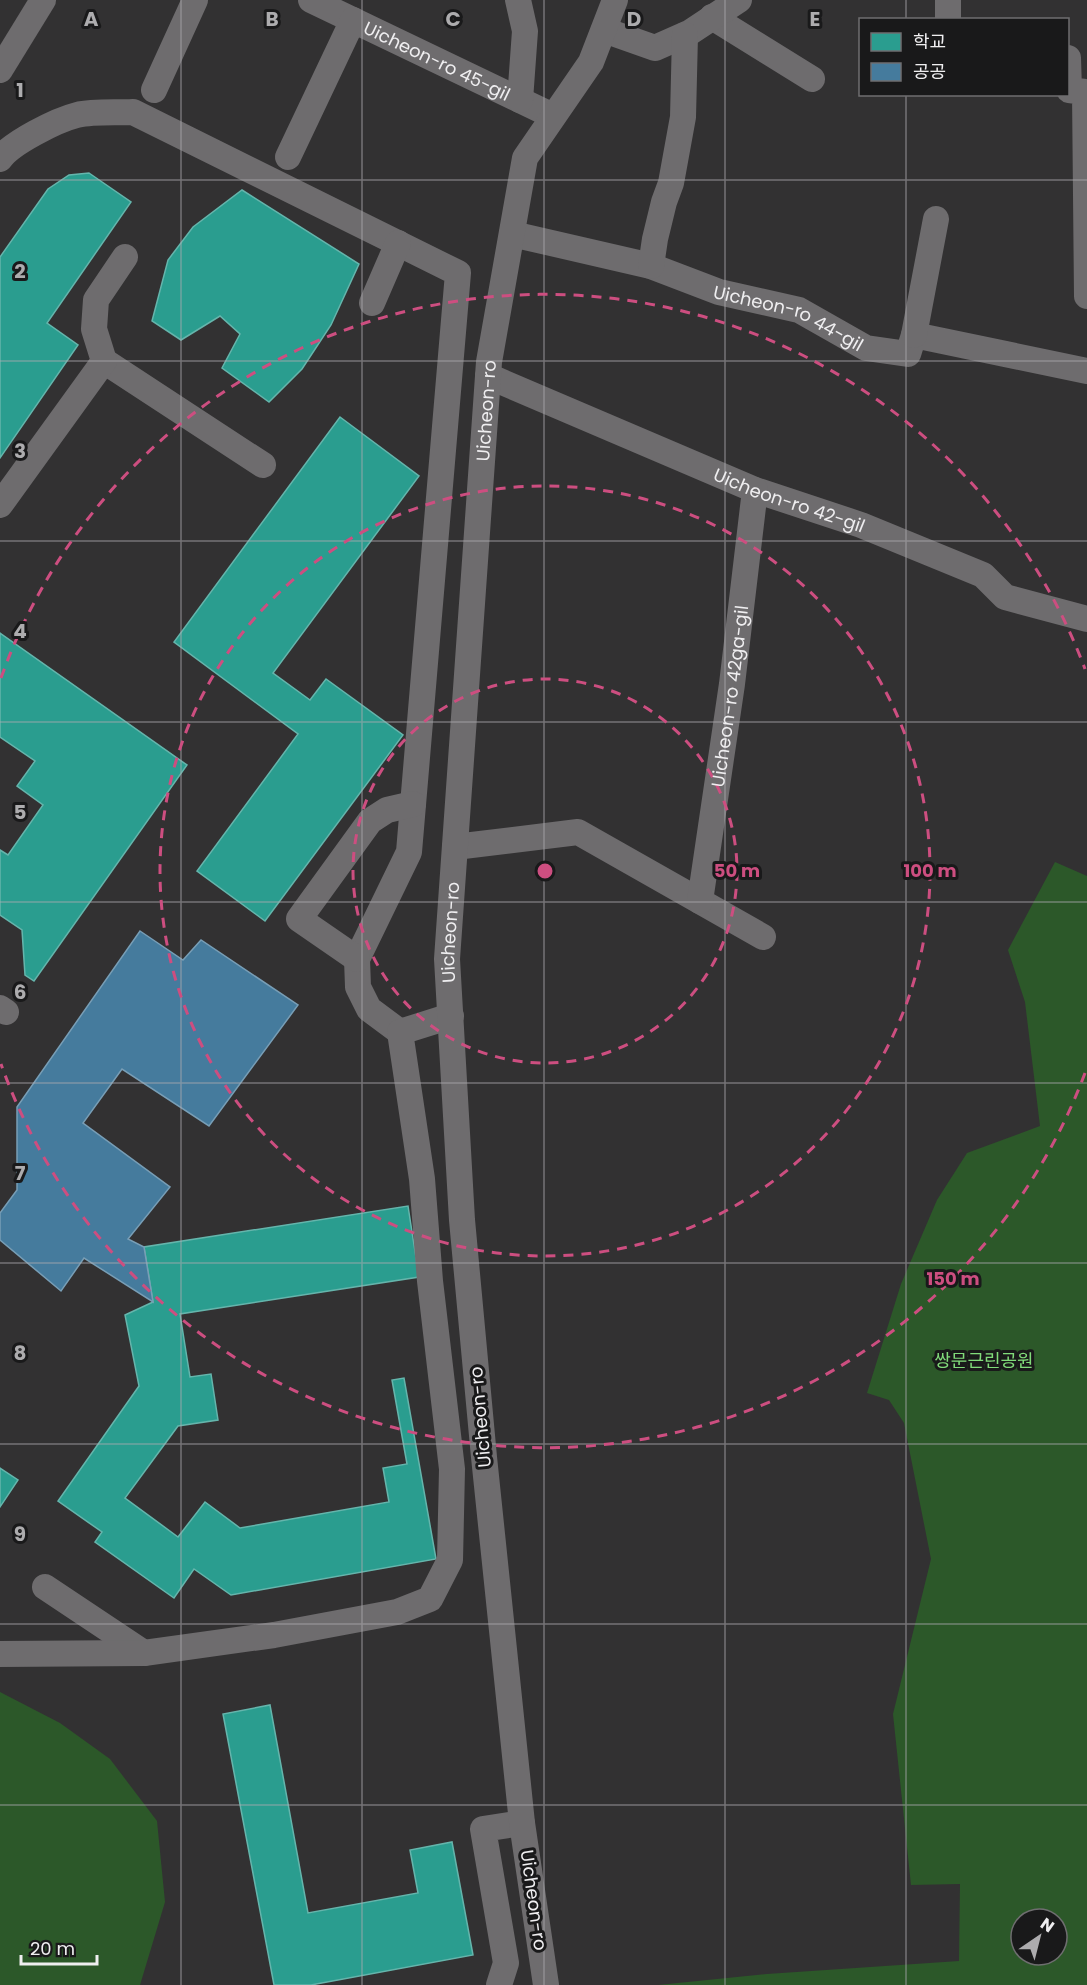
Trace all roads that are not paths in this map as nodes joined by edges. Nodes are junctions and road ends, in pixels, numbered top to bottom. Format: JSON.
{"nodes":[{"id":1,"x":43,"y":0,"type":"edge"},
{"id":2,"x":195,"y":0,"type":"edge"},
{"id":3,"x":311,"y":0,"type":"edge"},
{"id":4,"x":518,"y":0,"type":"edge"},
{"id":5,"x":615,"y":0,"type":"edge"},
{"id":6,"x":739,"y":0,"type":"edge"},
{"id":7,"x":948,"y":0,"type":"edge"},
{"id":8,"x":712,"y":17,"type":"junction"},
{"id":9,"x":948,"y":18,"type":"edge"},
{"id":10,"x":353,"y":20,"type":"junction"},
{"id":11,"x":604,"y":30,"type":"junction"},
{"id":12,"x":685,"y":35,"type":"junction"},
{"id":13,"x":1069,"y":66,"type":"edge"},
{"id":14,"x":1087,"y":69,"type":"edge"},
{"id":15,"x":0,"y":70,"type":"edge"},
{"id":16,"x":812,"y":79,"type":"dead end"},
{"id":17,"x":154,"y":90,"type":"dead end"},
{"id":18,"x":1069,"y":90,"type":"edge"},
{"id":19,"x":520,"y":100,"type":"junction"},
{"id":20,"x":553,"y":116,"type":"junction"},
{"id":21,"x":288,"y":157,"type":"dead end"},
{"id":22,"x":0,"y":159,"type":"edge"},
{"id":23,"x":936,"y":219,"type":"dead end"},
{"id":24,"x":512,"y":234,"type":"junction"},
{"id":25,"x":398,"y":243,"type":"junction"},
{"id":26,"x":125,"y":257,"type":"dead end"},
{"id":27,"x":651,"y":266,"type":"junction"},
{"id":28,"x":1087,"y":296,"type":"edge"},
{"id":29,"x":372,"y":303,"type":"dead end"},
{"id":30,"x":914,"y":335,"type":"junction"},
{"id":31,"x":104,"y":361,"type":"junction"},
{"id":32,"x":1086,"y":367,"type":"edge"},
{"id":33,"x":488,"y":376,"type":"junction"},
{"id":34,"x":262,"y":465,"type":"dead end"},
{"id":35,"x":755,"y":490,"type":"junction"},
{"id":36,"x":0,"y":505,"type":"edge"},
{"id":37,"x":1087,"y":619,"type":"edge"},
{"id":38,"x":413,"y":804,"type":"junction"},
{"id":39,"x":456,"y":848,"type":"junction"},
{"id":40,"x":700,"y":901,"type":"junction"},
{"id":41,"x":763,"y":937,"type":"dead end"},
{"id":42,"x":357,"y":959,"type":"junction"},
{"id":43,"x":451,"y":1016,"type":"junction"},
{"id":44,"x":400,"y":1032,"type":"junction"},
{"id":45,"x":45,"y":1587,"type":"dead end"},
{"id":46,"x":144,"y":1653,"type":"junction"},
{"id":47,"x":0,"y":1654,"type":"edge"},
{"id":48,"x":522,"y":1823,"type":"junction"},
{"id":49,"x":499,"y":1985,"type":"edge"},
{"id":50,"x":546,"y":1985,"type":"edge"}],
"edges":[{"from":1,"to":15,"type":"street"},
{"from":2,"to":17,"type":"street"},
{"from":3,"to":10,"type":"street","name":"Uicheon-ro 45-gil"},
{"from":4,"to":19,"type":"street","name":"Uicheon-ro 45-gil"},
{"from":5,"to":11,"type":"street","name":"Uicheon-ro"},
{"from":6,"to":8,"type":"street"},
{"from":7,"to":9,"type":"street"},
{"from":8,"to":12,"type":"street"},
{"from":8,"to":16,"type":"street"},
{"from":10,"to":19,"type":"street","name":"Uicheon-ro 45-gil"},
{"from":10,"to":21,"type":"street","name":"Uicheon-ro 45-gil"},
{"from":11,"to":12,"type":"street"},
{"from":11,"to":20,"type":"street","name":"Uicheon-ro"},
{"from":12,"to":27,"type":"street"},
{"from":13,"to":14,"type":"street"},
{"from":18,"to":28,"type":"street"},
{"from":19,"to":20,"type":"street","name":"Uicheon-ro 45-gil"},
{"from":20,"to":24,"type":"street","name":"Uicheon-ro"},
{"from":22,"to":25,"type":"street"},
{"from":23,"to":30,"type":"street"},
{"from":24,"to":27,"type":"street","name":"Uicheon-ro 44-gil"},
{"from":24,"to":33,"type":"street","name":"Uicheon-ro"},
{"from":25,"to":29,"type":"street"},
{"from":25,"to":38,"type":"street"},
{"from":26,"to":31,"type":"street"},
{"from":27,"to":30,"type":"street","name":"Uicheon-ro 44-gil"},
{"from":30,"to":32,"type":"street"},
{"from":31,"to":34,"type":"street"},
{"from":31,"to":36,"type":"street"},
{"from":33,"to":35,"type":"street","name":"Uicheon-ro 42-gil"},
{"from":33,"to":39,"type":"street","name":"Uicheon-ro"},
{"from":35,"to":37,"type":"street","name":"Uicheon-ro 42-gil"},
{"from":35,"to":40,"type":"street","name":"Uicheon-ro 42ga-gil"},
{"from":38,"to":42,"type":"street"},
{"from":38,"to":42,"type":"street"},
{"from":39,"to":40,"type":"street"},
{"from":39,"to":43,"type":"street","name":"Uicheon-ro"},
{"from":40,"to":41,"type":"street"},
{"from":42,"to":44,"type":"street"},
{"from":43,"to":44,"type":"street"},
{"from":43,"to":48,"type":"street","name":"Uicheon-ro"},
{"from":44,"to":46,"type":"street"},
{"from":45,"to":46,"type":"street"},
{"from":46,"to":47,"type":"street"},
{"from":48,"to":49,"type":"street"},
{"from":48,"to":50,"type":"street","name":"Uicheon-ro"}]}
